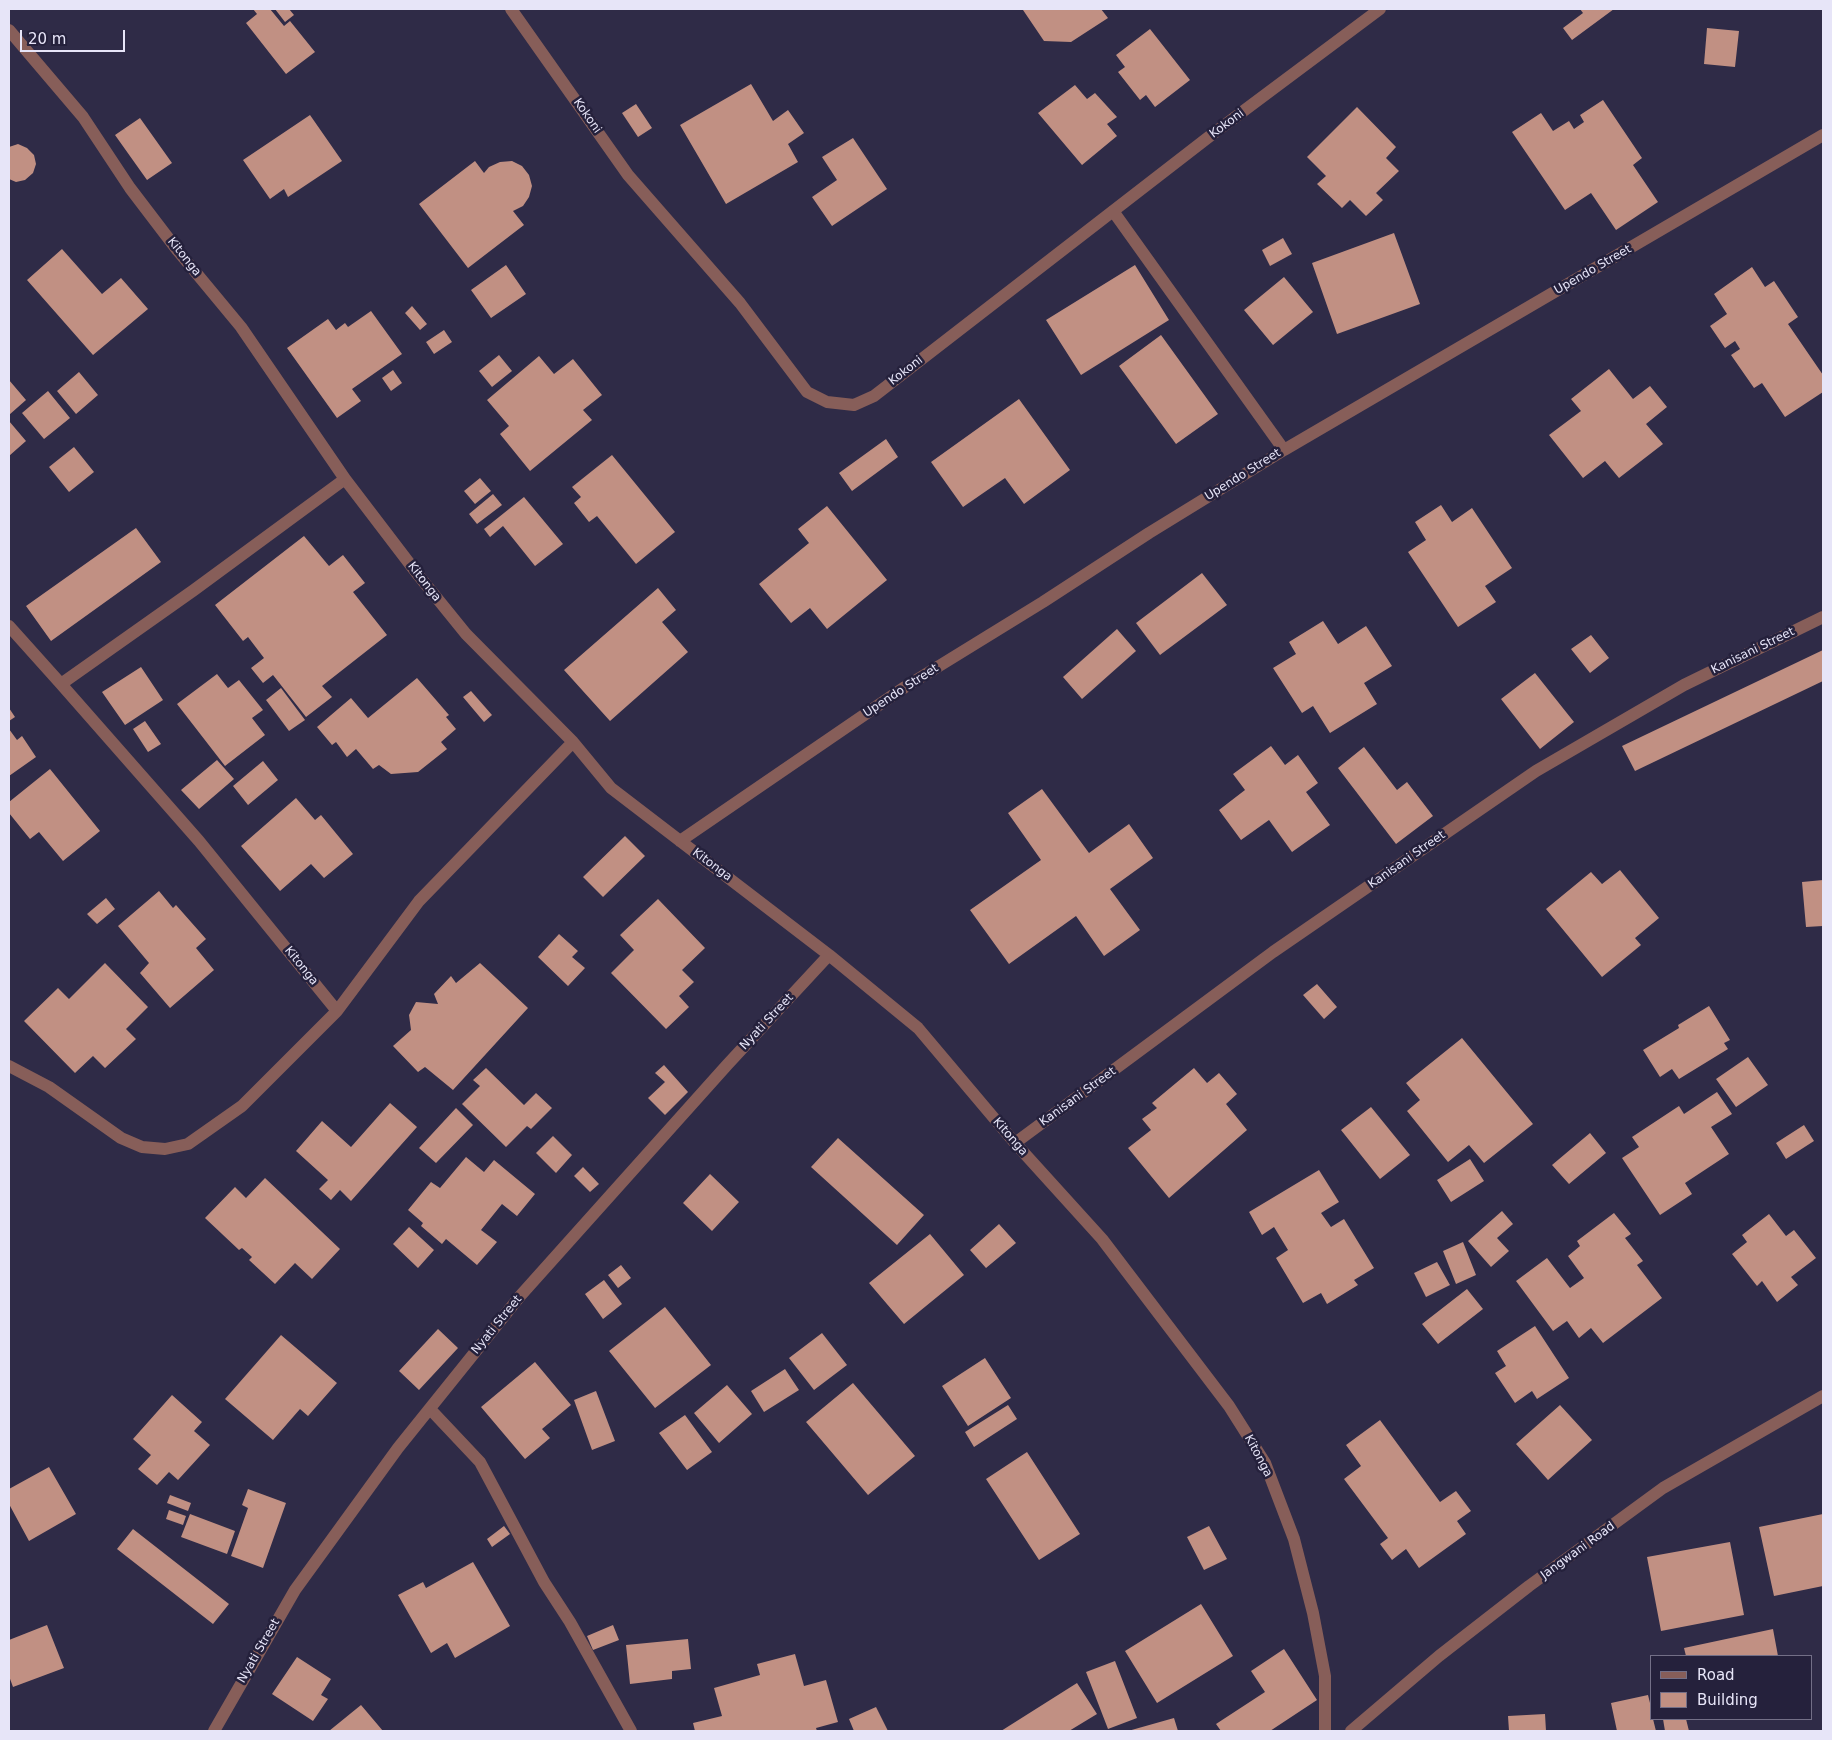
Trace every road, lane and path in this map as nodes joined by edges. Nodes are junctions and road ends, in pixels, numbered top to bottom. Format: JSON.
{"nodes":[{"id":1,"x":511,"y":9,"type":"edge"},
{"id":2,"x":1373,"y":11,"type":"edge"},
{"id":3,"x":9,"y":30,"type":"edge"},
{"id":4,"x":1823,"y":135,"type":"edge"},
{"id":5,"x":1112,"y":211,"type":"junction"},
{"id":6,"x":1284,"y":450,"type":"junction"},
{"id":7,"x":345,"y":479,"type":"junction"},
{"id":8,"x":1823,"y":617,"type":"edge"},
{"id":9,"x":9,"y":626,"type":"edge"},
{"id":10,"x":61,"y":684,"type":"junction"},
{"id":11,"x":573,"y":742,"type":"junction"},
{"id":12,"x":680,"y":841,"type":"junction"},
{"id":13,"x":829,"y":955,"type":"junction"},
{"id":14,"x":338,"y":1011,"type":"junction"},
{"id":15,"x":9,"y":1066,"type":"edge"},
{"id":16,"x":1015,"y":1143,"type":"junction"},
{"id":17,"x":1823,"y":1396,"type":"edge"},
{"id":18,"x":430,"y":1409,"type":"junction"},
{"id":19,"x":214,"y":1731,"type":"edge"},
{"id":20,"x":631,"y":1731,"type":"edge"},
{"id":21,"x":1326,"y":1731,"type":"edge"},
{"id":22,"x":1351,"y":1731,"type":"edge"}],
"edges":[{"from":1,"to":5,"type":"street","name":"Kokoni"},
{"from":2,"to":5,"type":"street","name":"Kokoni"},
{"from":3,"to":7,"type":"street","name":"Kitonga"},
{"from":4,"to":6,"type":"street","name":"Upendo Street"},
{"from":5,"to":6,"type":"street"},
{"from":6,"to":12,"type":"street","name":"Upendo Street"},
{"from":7,"to":10,"type":"street"},
{"from":7,"to":11,"type":"street","name":"Kitonga"},
{"from":8,"to":16,"type":"street","name":"Kanisani Street"},
{"from":9,"to":10,"type":"street","name":"Kitonga"},
{"from":10,"to":14,"type":"street","name":"Kitonga"},
{"from":11,"to":12,"type":"street","name":"Kitonga"},
{"from":11,"to":14,"type":"street"},
{"from":12,"to":13,"type":"street","name":"Kitonga"},
{"from":13,"to":16,"type":"street","name":"Kitonga"},
{"from":13,"to":18,"type":"street","name":"Nyati Street"},
{"from":14,"to":15,"type":"street"},
{"from":16,"to":21,"type":"street","name":"Kitonga"},
{"from":17,"to":22,"type":"street","name":"Jangwani Road"},
{"from":18,"to":19,"type":"street","name":"Nyati Street"},
{"from":18,"to":20,"type":"street"}]}
